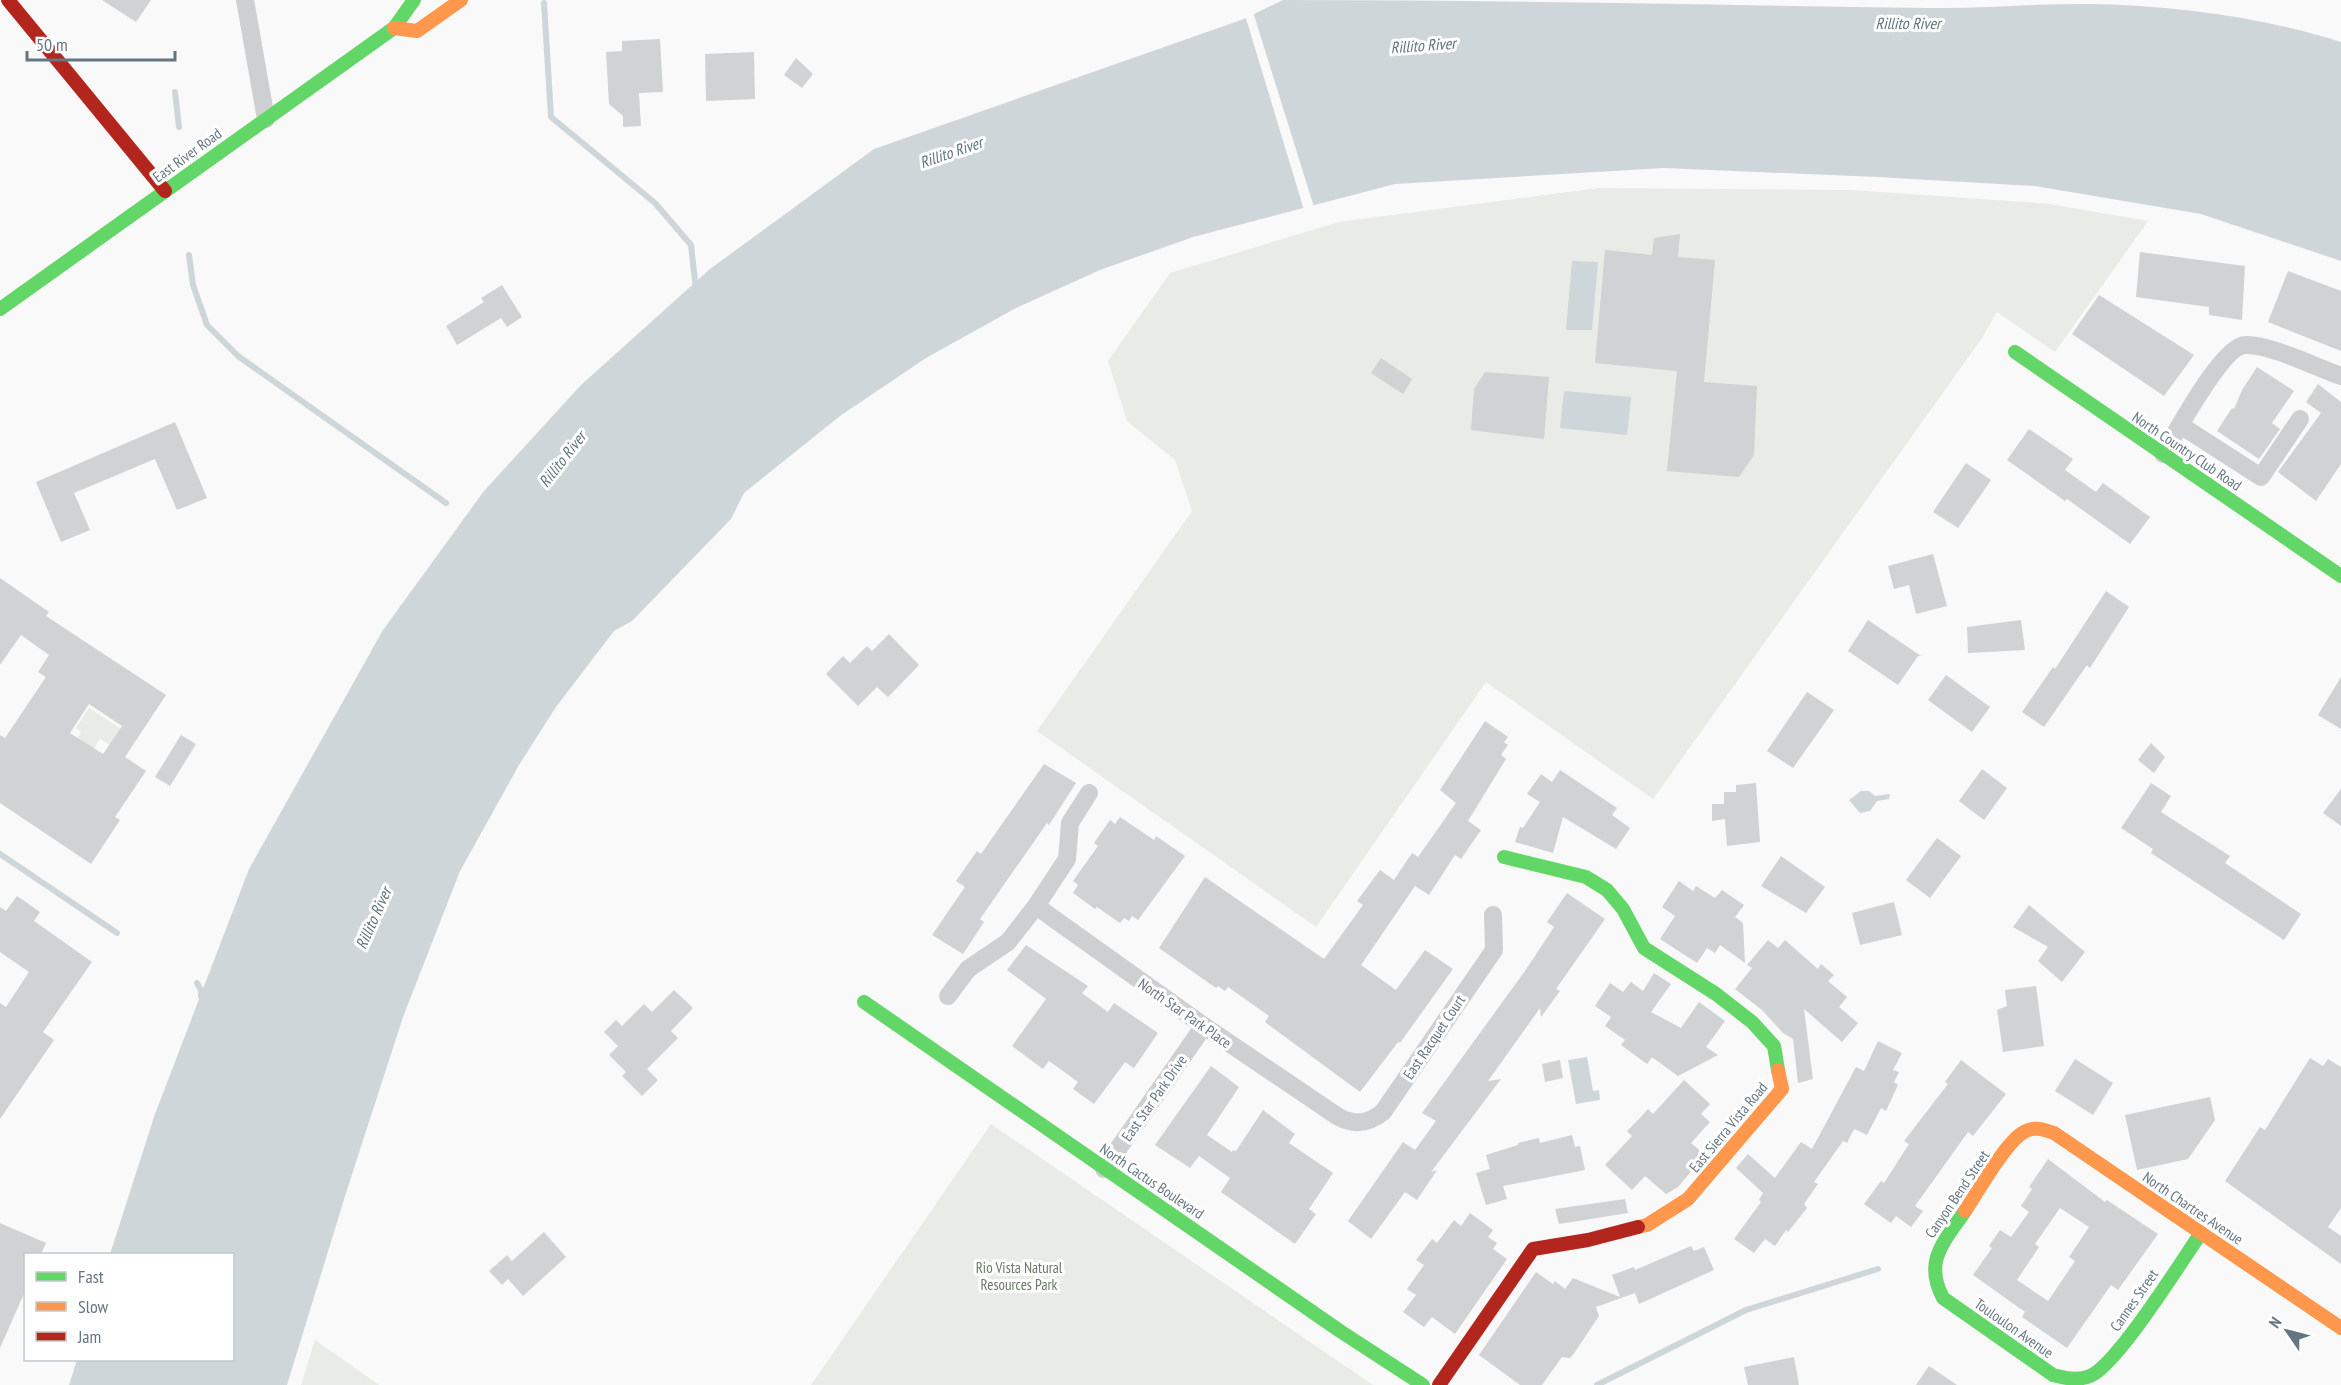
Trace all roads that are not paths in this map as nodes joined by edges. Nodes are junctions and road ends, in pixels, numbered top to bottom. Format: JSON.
{"nodes":[{"id":1,"x":8,"y":0,"type":"edge"},
{"id":2,"x":245,"y":0,"type":"edge"},
{"id":3,"x":414,"y":0,"type":"edge"},
{"id":4,"x":461,"y":0,"type":"edge"},
{"id":5,"x":394,"y":28,"type":"junction"},
{"id":6,"x":266,"y":119,"type":"junction"},
{"id":7,"x":165,"y":191,"type":"junction"},
{"id":8,"x":0,"y":309,"type":"edge"},
{"id":9,"x":2015,"y":352,"type":"dead end"},
{"id":10,"x":2341,"y":376,"type":"edge"},
{"id":11,"x":2300,"y":419,"type":"dead end"},
{"id":12,"x":2180,"y":426,"type":"junction"},
{"id":13,"x":2163,"y":454,"type":"junction"},
{"id":14,"x":2341,"y":576,"type":"edge"},
{"id":15,"x":1089,"y":793,"type":"dead end"},
{"id":16,"x":1504,"y":857,"type":"dead end"},
{"id":17,"x":1036,"y":906,"type":"junction"},
{"id":18,"x":1493,"y":915,"type":"dead end"},
{"id":19,"x":948,"y":996,"type":"dead end"},
{"id":20,"x":864,"y":1002,"type":"dead end"},
{"id":21,"x":1204,"y":1026,"type":"junction"},
{"id":22,"x":1337,"y":1116,"type":"joint"},
{"id":23,"x":2022,"y":1131,"type":"joint"},
{"id":24,"x":1104,"y":1169,"type":"junction"},
{"id":25,"x":2201,"y":1233,"type":"junction"},
{"id":26,"x":1933,"y":1281,"type":"joint"},
{"id":27,"x":2341,"y":1328,"type":"edge"},
{"id":28,"x":2087,"y":1379,"type":"joint"},
{"id":29,"x":1423,"y":1385,"type":"edge"},
{"id":30,"x":1439,"y":1385,"type":"edge"}],
"edges":[{"from":1,"to":7,"type":"street"},
{"from":2,"to":6,"type":"street"},
{"from":3,"to":5,"type":"street","name":"East River Road"},
{"from":4,"to":5,"type":"street"},
{"from":5,"to":6,"type":"street","name":"East River Road"},
{"from":6,"to":7,"type":"street","name":"East River Road"},
{"from":7,"to":8,"type":"street","name":"East River Road"},
{"from":9,"to":13,"type":"street","name":"North Country Club Road"},
{"from":10,"to":12,"type":"street"},
{"from":11,"to":12,"type":"street"},
{"from":12,"to":13,"type":"street"},
{"from":13,"to":14,"type":"street","name":"North Country Club Road"},
{"from":15,"to":17,"type":"street"},
{"from":16,"to":30,"type":"street","name":"East Sierra Vista Road"},
{"from":17,"to":19,"type":"street"},
{"from":17,"to":21,"type":"street","name":"North Star Park Place"},
{"from":18,"to":22,"type":"street","name":"East Racquet Court"},
{"from":20,"to":24,"type":"street","name":"North Cactus Boulevard"},
{"from":21,"to":22,"type":"street","name":"North Star Park Place"},
{"from":21,"to":24,"type":"street","name":"East Star Park Drive"},
{"from":23,"to":25,"type":"street","name":"North Chartres Avenue"},
{"from":23,"to":26,"type":"street","name":"Canyon Bend Street"},
{"from":24,"to":29,"type":"street","name":"North Cactus Boulevard"},
{"from":25,"to":27,"type":"street","name":"North Chartres Avenue"},
{"from":25,"to":28,"type":"street","name":"Cannes Street"},
{"from":26,"to":28,"type":"street","name":"Touloulon Avenue"}]}
